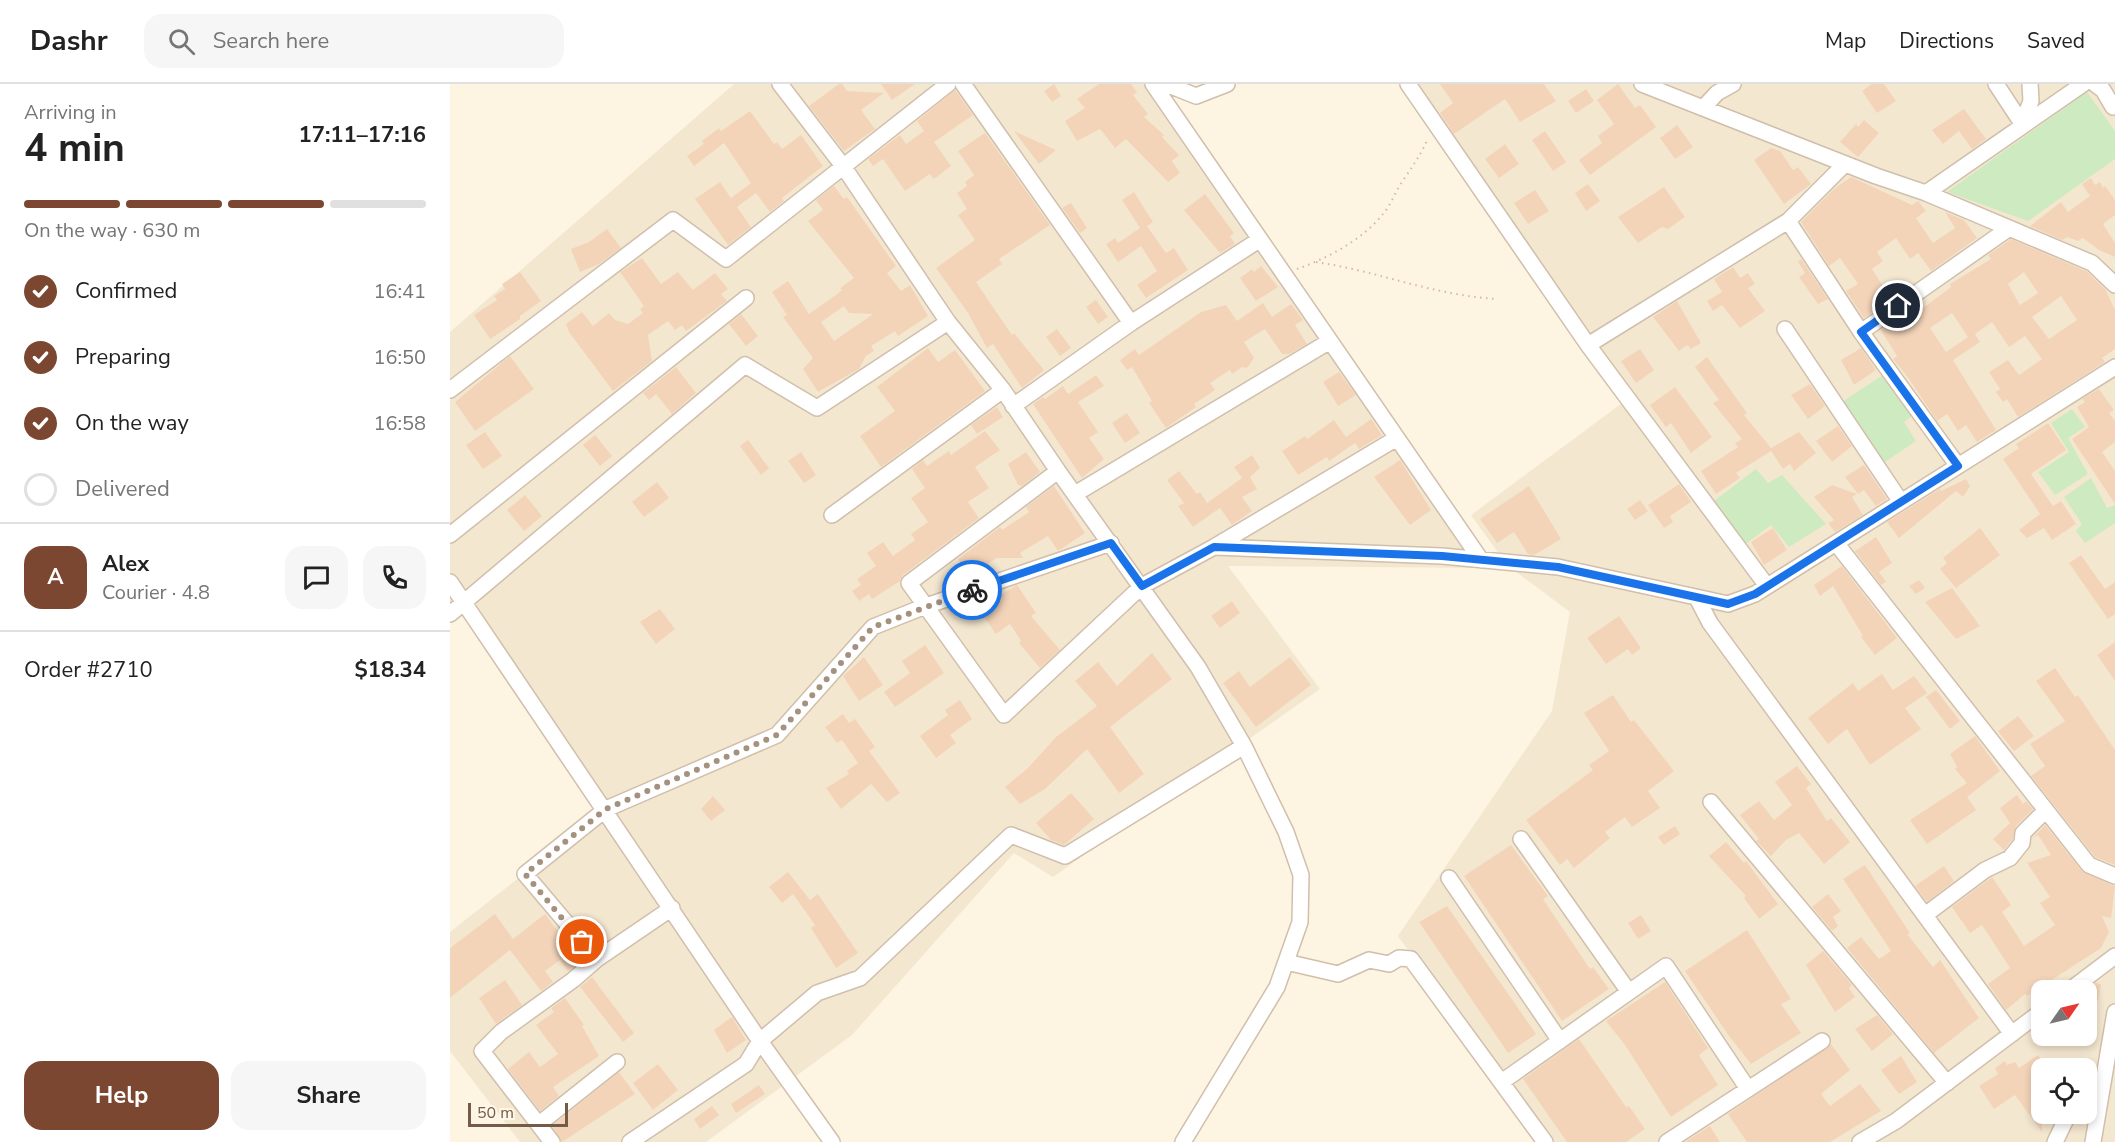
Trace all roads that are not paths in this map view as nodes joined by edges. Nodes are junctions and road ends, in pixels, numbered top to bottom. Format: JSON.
{"nodes":[{"id":1,"x":780,"y":84,"type":"edge"},
{"id":2,"x":948,"y":84,"type":"edge"},
{"id":3,"x":963,"y":84,"type":"edge"},
{"id":4,"x":1153,"y":84,"type":"edge"},
{"id":5,"x":1166,"y":84,"type":"edge"},
{"id":6,"x":1227,"y":84,"type":"edge"},
{"id":7,"x":1408,"y":84,"type":"edge"},
{"id":8,"x":1642,"y":84,"type":"edge"},
{"id":9,"x":1733,"y":84,"type":"edge"},
{"id":10,"x":1996,"y":84,"type":"edge"},
{"id":11,"x":2030,"y":84,"type":"edge"},
{"id":12,"x":2083,"y":84,"type":"edge"},
{"id":13,"x":2095,"y":84,"type":"edge"},
{"id":14,"x":2114,"y":107,"type":"dead end"},
{"id":15,"x":1703,"y":108,"type":"junction"},
{"id":16,"x":2023,"y":125,"type":"junction"},
{"id":17,"x":1845,"y":164,"type":"junction"},
{"id":18,"x":843,"y":166,"type":"junction"},
{"id":19,"x":1926,"y":193,"type":"junction"},
{"id":20,"x":1788,"y":221,"type":"junction"},
{"id":21,"x":2008,"y":229,"type":"junction"},
{"id":22,"x":1259,"y":240,"type":"junction"},
{"id":23,"x":2115,"y":285,"type":"edge"},
{"id":24,"x":746,"y":298,"type":"dead end"},
{"id":25,"x":948,"y":322,"type":"junction"},
{"id":26,"x":1131,"y":323,"type":"junction"},
{"id":27,"x":1785,"y":329,"type":"dead end"},
{"id":28,"x":1861,"y":332,"type":"junction"},
{"id":29,"x":1330,"y":341,"type":"junction"},
{"id":30,"x":1588,"y":345,"type":"junction"},
{"id":31,"x":2115,"y":367,"type":"edge"},
{"id":32,"x":450,"y":390,"type":"edge"},
{"id":33,"x":1004,"y":390,"type":"junction"},
{"id":34,"x":1013,"y":406,"type":"junction"},
{"id":35,"x":1397,"y":438,"type":"junction"},
{"id":36,"x":1958,"y":466,"type":"junction"},
{"id":37,"x":1058,"y":471,"type":"junction"},
{"id":38,"x":1075,"y":494,"type":"junction"},
{"id":39,"x":1901,"y":502,"type":"junction"},
{"id":40,"x":832,"y":515,"type":"dead end"},
{"id":41,"x":450,"y":535,"type":"edge"},
{"id":42,"x":1111,"y":543,"type":"junction"},
{"id":43,"x":1836,"y":543,"type":"junction"},
{"id":44,"x":1214,"y":547,"type":"junction"},
{"id":45,"x":1481,"y":560,"type":"junction"},
{"id":46,"x":450,"y":582,"type":"edge"},
{"id":47,"x":1142,"y":586,"type":"junction"},
{"id":48,"x":1767,"y":586,"type":"junction"},
{"id":49,"x":1697,"y":598,"type":"junction"},
{"id":50,"x":463,"y":603,"type":"junction"},
{"id":51,"x":923,"y":607,"type":"junction"},
{"id":52,"x":450,"y":614,"type":"edge"},
{"id":53,"x":1244,"y":747,"type":"junction"},
{"id":54,"x":1711,"y":802,"type":"dead end"},
{"id":55,"x":606,"y":809,"type":"junction"},
{"id":56,"x":2046,"y":810,"type":"junction"},
{"id":57,"x":1521,"y":839,"type":"dead end"},
{"id":58,"x":2115,"y":876,"type":"edge"},
{"id":59,"x":1449,"y":878,"type":"dead end"},
{"id":60,"x":672,"y":908,"type":"junction"},
{"id":61,"x":1925,"y":915,"type":"junction"},
{"id":62,"x":2115,"y":956,"type":"edge"},
{"id":63,"x":597,"y":959,"type":"junction"},
{"id":64,"x":1286,"y":962,"type":"junction"},
{"id":65,"x":2083,"y":980,"type":"edge"},
{"id":66,"x":1629,"y":992,"type":"junction"},
{"id":67,"x":2115,"y":1012,"type":"edge"},
{"id":68,"x":2031,"y":1019,"type":"edge"},
{"id":69,"x":2012,"y":1034,"type":"junction"},
{"id":70,"x":760,"y":1041,"type":"junction"},
{"id":71,"x":1560,"y":1041,"type":"junction"},
{"id":72,"x":1822,"y":1041,"type":"dead end"},
{"id":73,"x":616,"y":1062,"type":"dead end"},
{"id":74,"x":2108,"y":1067,"type":"edge"},
{"id":75,"x":2097,"y":1079,"type":"edge"},
{"id":76,"x":1503,"y":1082,"type":"junction"},
{"id":77,"x":1947,"y":1083,"type":"junction"},
{"id":78,"x":1748,"y":1089,"type":"junction"},
{"id":79,"x":539,"y":1124,"type":"junction"},
{"id":80,"x":2064,"y":1124,"type":"edge"},
{"id":81,"x":552,"y":1142,"type":"edge"},
{"id":82,"x":630,"y":1142,"type":"edge"},
{"id":83,"x":832,"y":1142,"type":"edge"},
{"id":84,"x":1183,"y":1142,"type":"edge"},
{"id":85,"x":1545,"y":1142,"type":"edge"},
{"id":86,"x":1667,"y":1142,"type":"edge"},
{"id":87,"x":1860,"y":1142,"type":"edge"},
{"id":88,"x":2055,"y":1142,"type":"edge"},
{"id":89,"x":2093,"y":1142,"type":"edge"}],
"edges":[{"from":1,"to":18,"type":"street"},
{"from":2,"to":18,"type":"street"},
{"from":3,"to":26,"type":"street"},
{"from":4,"to":22,"type":"street"},
{"from":5,"to":6,"type":"street"},
{"from":7,"to":30,"type":"street"},
{"from":8,"to":15,"type":"street"},
{"from":9,"to":15,"type":"street"},
{"from":10,"to":16,"type":"street"},
{"from":11,"to":16,"type":"street"},
{"from":12,"to":16,"type":"street"},
{"from":13,"to":14,"type":"street"},
{"from":15,"to":17,"type":"street"},
{"from":16,"to":19,"type":"street"},
{"from":17,"to":19,"type":"street"},
{"from":17,"to":20,"type":"street"},
{"from":18,"to":25,"type":"street"},
{"from":18,"to":32,"type":"street"},
{"from":19,"to":21,"type":"street"},
{"from":20,"to":28,"type":"street"},
{"from":20,"to":30,"type":"street"},
{"from":21,"to":23,"type":"street"},
{"from":21,"to":28,"type":"street"},
{"from":22,"to":26,"type":"street"},
{"from":22,"to":29,"type":"street"},
{"from":24,"to":41,"type":"street"},
{"from":25,"to":33,"type":"street"},
{"from":25,"to":50,"type":"street"},
{"from":26,"to":34,"type":"street"},
{"from":27,"to":39,"type":"street"},
{"from":28,"to":36,"type":"street"},
{"from":29,"to":35,"type":"street"},
{"from":29,"to":38,"type":"street"},
{"from":30,"to":48,"type":"street"},
{"from":31,"to":36,"type":"street"},
{"from":33,"to":34,"type":"street"},
{"from":33,"to":40,"type":"street"},
{"from":34,"to":37,"type":"street"},
{"from":35,"to":44,"type":"street"},
{"from":35,"to":45,"type":"street"},
{"from":36,"to":39,"type":"street"},
{"from":37,"to":38,"type":"street"},
{"from":37,"to":51,"type":"street"},
{"from":38,"to":42,"type":"street"},
{"from":39,"to":43,"type":"street"},
{"from":42,"to":47,"type":"street"},
{"from":42,"to":51,"type":"street"},
{"from":43,"to":48,"type":"street"},
{"from":43,"to":56,"type":"street"},
{"from":44,"to":45,"type":"street"},
{"from":44,"to":47,"type":"street"},
{"from":45,"to":49,"type":"street"},
{"from":46,"to":50,"type":"street"},
{"from":47,"to":51,"type":"street"},
{"from":47,"to":53,"type":"street"},
{"from":48,"to":49,"type":"street"},
{"from":49,"to":61,"type":"street"},
{"from":50,"to":52,"type":"street"},
{"from":50,"to":55,"type":"street"},
{"from":51,"to":55,"type":"street"},
{"from":53,"to":64,"type":"street"},
{"from":53,"to":70,"type":"street"},
{"from":54,"to":77,"type":"street"},
{"from":55,"to":60,"type":"street"},
{"from":55,"to":63,"type":"street"},
{"from":56,"to":58,"type":"street"},
{"from":56,"to":61,"type":"street"},
{"from":57,"to":66,"type":"street"},
{"from":59,"to":71,"type":"street"},
{"from":60,"to":63,"type":"street"},
{"from":60,"to":70,"type":"street"},
{"from":61,"to":69,"type":"street"},
{"from":62,"to":65,"type":"street"},
{"from":63,"to":79,"type":"street"},
{"from":64,"to":76,"type":"street"},
{"from":64,"to":84,"type":"street"},
{"from":66,"to":71,"type":"street"},
{"from":66,"to":78,"type":"street"},
{"from":67,"to":74,"type":"street"},
{"from":68,"to":69,"type":"street"},
{"from":69,"to":77,"type":"street"},
{"from":70,"to":82,"type":"street"},
{"from":70,"to":83,"type":"street"},
{"from":71,"to":76,"type":"street"},
{"from":72,"to":78,"type":"street"},
{"from":73,"to":79,"type":"street"},
{"from":74,"to":75,"type":"street"},
{"from":74,"to":89,"type":"street"},
{"from":76,"to":85,"type":"street"},
{"from":77,"to":87,"type":"street"},
{"from":78,"to":86,"type":"street"},
{"from":79,"to":81,"type":"street"},
{"from":80,"to":88,"type":"street"}]}
